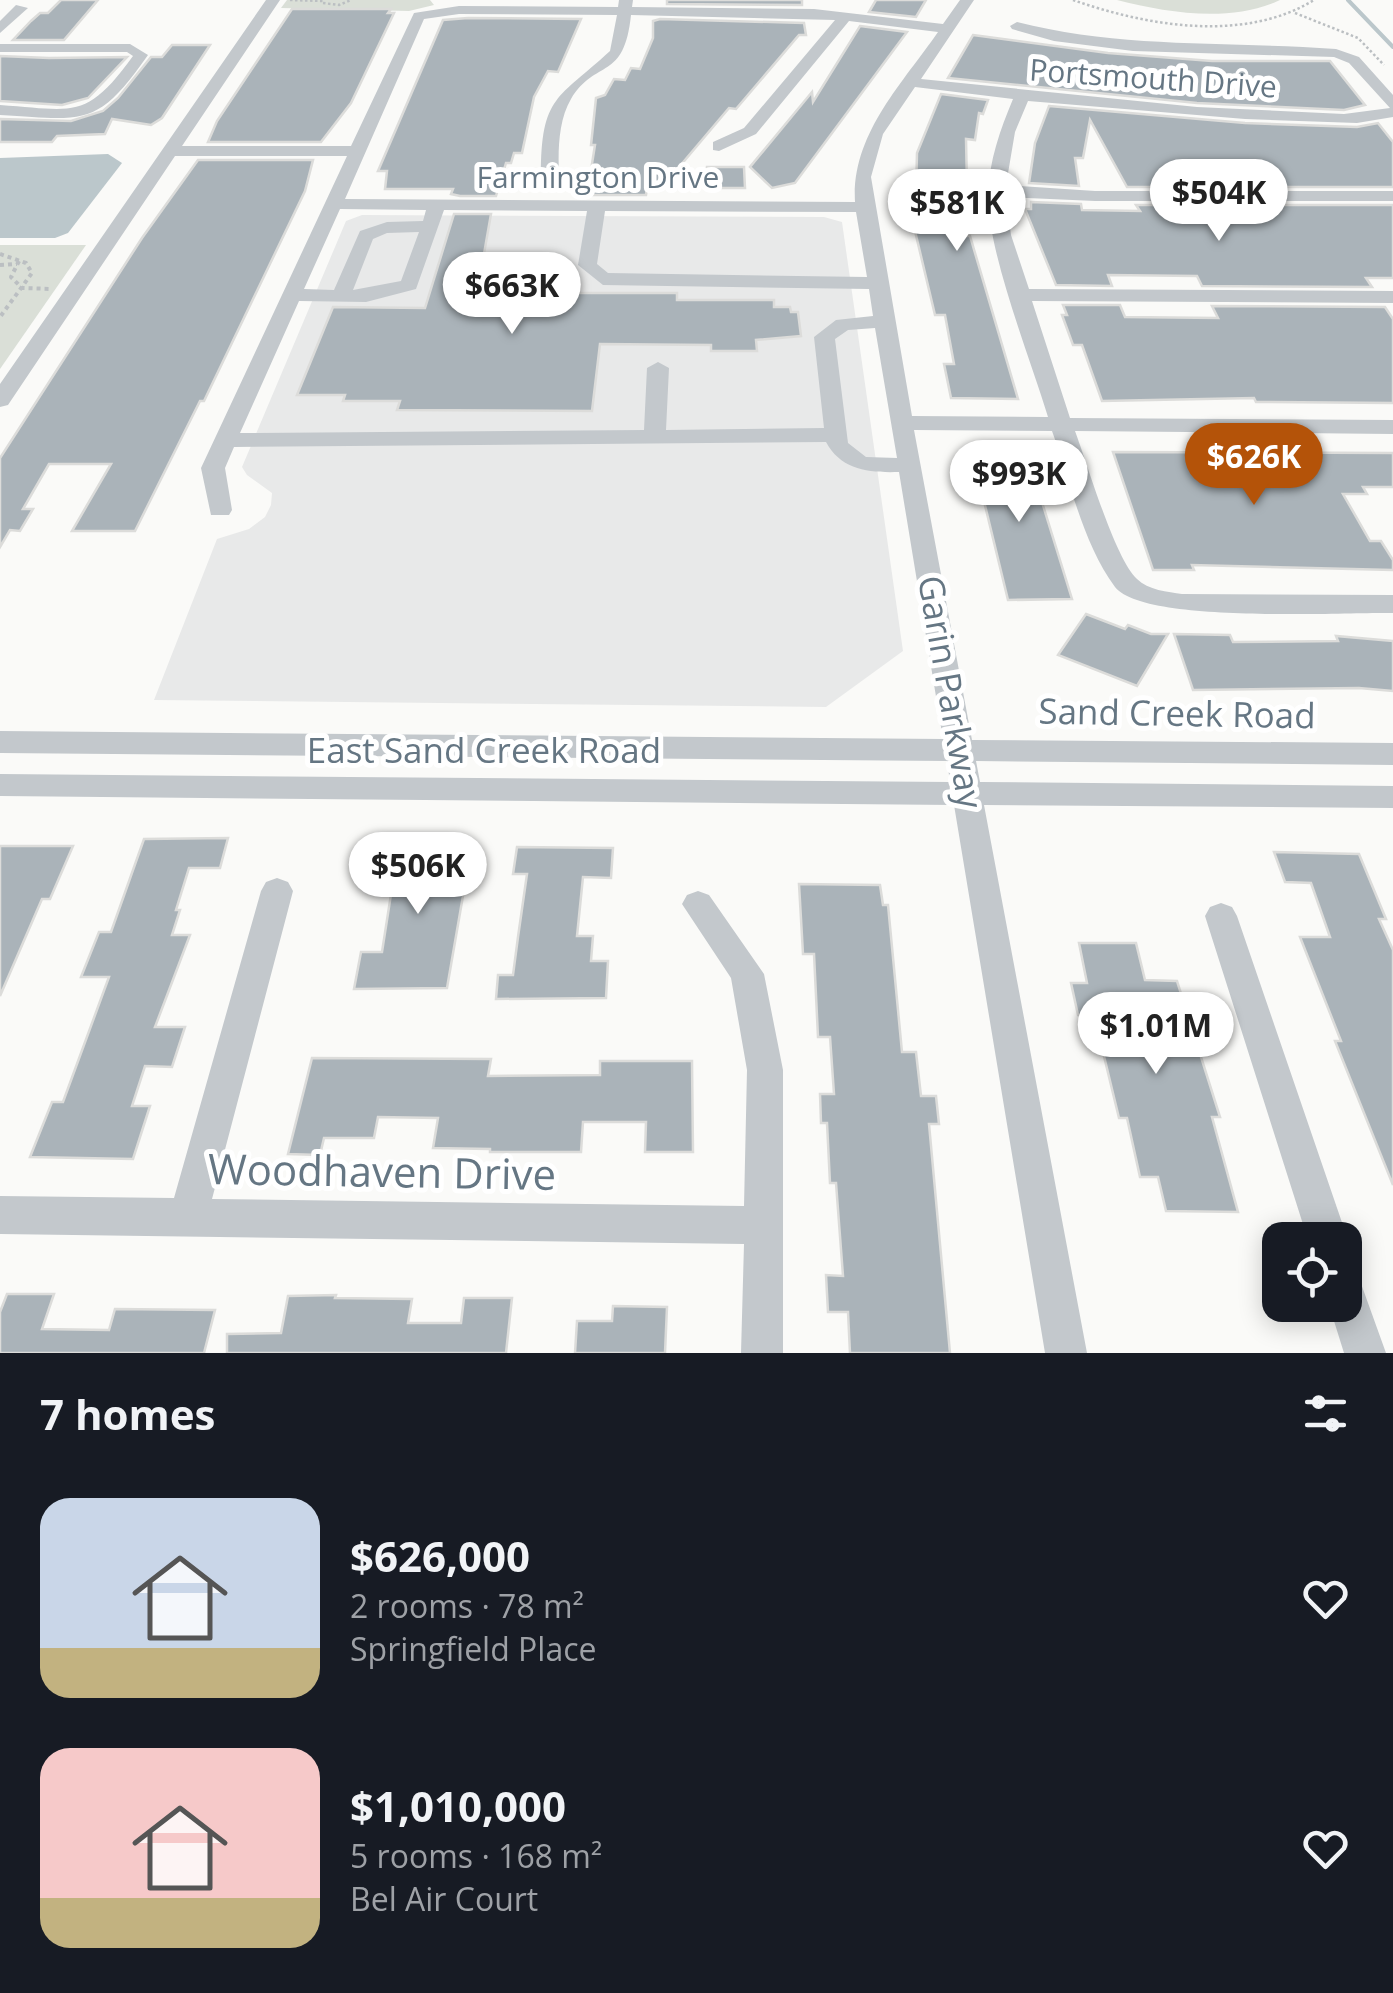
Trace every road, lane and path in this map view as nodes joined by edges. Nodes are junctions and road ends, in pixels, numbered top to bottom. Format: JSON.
{"nodes":[{"id":1,"x":272,"y":0,"type":"edge"},
{"id":2,"x":352,"y":0,"type":"edge"},
{"id":3,"x":967,"y":0,"type":"edge"},
{"id":4,"x":1074,"y":0,"type":"edge"},
{"id":5,"x":1314,"y":0,"type":"edge"},
{"id":6,"x":323,"y":1,"type":"edge"},
{"id":7,"x":626,"y":5,"type":"edge"},
{"id":8,"x":21,"y":8,"type":"dead end"},
{"id":9,"x":845,"y":17,"type":"junction"},
{"id":10,"x":1017,"y":26,"type":"dead end"},
{"id":11,"x":0,"y":29,"type":"edge"},
{"id":12,"x":946,"y":29,"type":"junction"},
{"id":13,"x":0,"y":48,"type":"edge"},
{"id":14,"x":910,"y":82,"type":"junction"},
{"id":15,"x":1022,"y":97,"type":"junction"},
{"id":16,"x":1393,"y":104,"type":"edge"},
{"id":17,"x":0,"y":110,"type":"edge"},
{"id":18,"x":1393,"y":112,"type":"edge"},
{"id":19,"x":719,"y":146,"type":"dead end"},
{"id":20,"x":169,"y":151,"type":"junction"},
{"id":21,"x":355,"y":151,"type":"junction"},
{"id":22,"x":550,"y":176,"type":"dead end"},
{"id":23,"x":998,"y":190,"type":"junction"},
{"id":24,"x":1393,"y":196,"type":"edge"},
{"id":25,"x":331,"y":204,"type":"junction"},
{"id":26,"x":436,"y":205,"type":"junction"},
{"id":27,"x":596,"y":205,"type":"junction"},
{"id":28,"x":864,"y":207,"type":"junction"},
{"id":29,"x":429,"y":226,"type":"junction"},
{"id":30,"x":0,"y":254,"type":"edge"},
{"id":31,"x":19,"y":262,"type":"junction"},
{"id":32,"x":0,"y":265,"type":"edge"},
{"id":33,"x":877,"y":283,"type":"junction"},
{"id":34,"x":22,"y":288,"type":"junction"},
{"id":35,"x":48,"y":289,"type":"dead end"},
{"id":36,"x":290,"y":295,"type":"junction"},
{"id":37,"x":1021,"y":295,"type":"junction"},
{"id":38,"x":342,"y":296,"type":"junction"},
{"id":39,"x":1393,"y":297,"type":"edge"},
{"id":40,"x":8,"y":304,"type":"junction"},
{"id":41,"x":0,"y":305,"type":"edge"},
{"id":42,"x":0,"y":317,"type":"edge"},
{"id":43,"x":886,"y":321,"type":"junction"},
{"id":44,"x":658,"y":368,"type":"dead end"},
{"id":45,"x":0,"y":400,"type":"edge"},
{"id":46,"x":904,"y":423,"type":"junction"},
{"id":47,"x":1062,"y":424,"type":"junction"},
{"id":48,"x":1393,"y":427,"type":"edge"},
{"id":49,"x":836,"y":435,"type":"junction"},
{"id":50,"x":655,"y":436,"type":"junction"},
{"id":51,"x":226,"y":440,"type":"junction"},
{"id":52,"x":911,"y":465,"type":"junction"},
{"id":53,"x":220,"y":510,"type":"dead end"},
{"id":54,"x":1393,"y":604,"type":"edge"},
{"id":55,"x":0,"y":742,"type":"edge"},
{"id":56,"x":960,"y":749,"type":"junction"},
{"id":57,"x":1393,"y":754,"type":"edge"},
{"id":58,"x":0,"y":785,"type":"edge"},
{"id":59,"x":967,"y":793,"type":"junction"},
{"id":60,"x":1393,"y":797,"type":"edge"},
{"id":61,"x":277,"y":891,"type":"dead end"},
{"id":62,"x":698,"y":904,"type":"dead end"},
{"id":63,"x":1220,"y":916,"type":"dead end"},
{"id":64,"x":0,"y":1215,"type":"edge"},
{"id":65,"x":188,"y":1217,"type":"junction"},
{"id":66,"x":1322,"y":1222,"type":"edge"},
{"id":67,"x":763,"y":1225,"type":"junction"},
{"id":68,"x":1355,"y":1322,"type":"edge"},
{"id":69,"x":762,"y":1353,"type":"edge"},
{"id":70,"x":1066,"y":1353,"type":"edge"},
{"id":71,"x":1365,"y":1353,"type":"edge"}],
"edges":[{"from":1,"to":6,"type":"path"},
{"from":1,"to":20,"type":"street"},
{"from":2,"to":6,"type":"path"},
{"from":3,"to":12,"type":"street","name":"Garin Parkway"},
{"from":4,"to":5,"type":"path"},
{"from":7,"to":9,"type":"street"},
{"from":7,"to":21,"type":"street"},
{"from":7,"to":22,"type":"street"},
{"from":8,"to":11,"type":"street"},
{"from":9,"to":12,"type":"street"},
{"from":9,"to":19,"type":"street"},
{"from":10,"to":16,"type":"street"},
{"from":12,"to":14,"type":"street","name":"Garin Parkway"},
{"from":13,"to":17,"type":"street"},
{"from":14,"to":15,"type":"street","name":"Portsmouth Drive"},
{"from":14,"to":28,"type":"street","name":"Garin Parkway"},
{"from":15,"to":18,"type":"street","name":"Portsmouth Drive"},
{"from":15,"to":23,"type":"street"},
{"from":20,"to":21,"type":"street"},
{"from":20,"to":45,"type":"street"},
{"from":21,"to":25,"type":"street"},
{"from":23,"to":24,"type":"street"},
{"from":23,"to":37,"type":"street"},
{"from":25,"to":26,"type":"street","name":"Farmington Drive"},
{"from":25,"to":36,"type":"street"},
{"from":26,"to":27,"type":"street","name":"Farmington Drive"},
{"from":26,"to":29,"type":"street"},
{"from":27,"to":28,"type":"street","name":"Farmington Drive"},
{"from":27,"to":33,"type":"street"},
{"from":28,"to":33,"type":"street","name":"Garin Parkway"},
{"from":29,"to":38,"type":"street"},
{"from":29,"to":38,"type":"street"},
{"from":30,"to":31,"type":"path"},
{"from":31,"to":32,"type":"path"},
{"from":31,"to":34,"type":"path"},
{"from":31,"to":34,"type":"path"},
{"from":33,"to":43,"type":"street","name":"Garin Parkway"},
{"from":34,"to":35,"type":"path"},
{"from":34,"to":40,"type":"path"},
{"from":36,"to":38,"type":"street"},
{"from":36,"to":51,"type":"street"},
{"from":37,"to":39,"type":"street"},
{"from":37,"to":47,"type":"street"},
{"from":40,"to":41,"type":"path"},
{"from":40,"to":42,"type":"path"},
{"from":43,"to":46,"type":"street","name":"Garin Parkway"},
{"from":43,"to":49,"type":"street"},
{"from":44,"to":50,"type":"street"},
{"from":46,"to":47,"type":"street"},
{"from":46,"to":52,"type":"street","name":"Garin Parkway"},
{"from":47,"to":48,"type":"street"},
{"from":47,"to":54,"type":"street"},
{"from":49,"to":50,"type":"street"},
{"from":49,"to":52,"type":"street"},
{"from":50,"to":51,"type":"street"},
{"from":51,"to":53,"type":"street"},
{"from":52,"to":56,"type":"street","name":"Garin Parkway"},
{"from":55,"to":56,"type":"street","name":"East Sand Creek Road"},
{"from":56,"to":57,"type":"street","name":"Sand Creek Road"},
{"from":56,"to":59,"type":"street","name":"Garin Parkway"},
{"from":58,"to":59,"type":"street","name":"East Sand Creek Road"},
{"from":59,"to":60,"type":"street"},
{"from":59,"to":70,"type":"street","name":"Garin Parkway"},
{"from":61,"to":65,"type":"street"},
{"from":62,"to":67,"type":"street"},
{"from":63,"to":66,"type":"street"},
{"from":64,"to":65,"type":"street","name":"Woodhaven Drive"},
{"from":65,"to":67,"type":"street","name":"Woodhaven Drive"},
{"from":67,"to":69,"type":"street"},
{"from":68,"to":71,"type":"street"}]}
